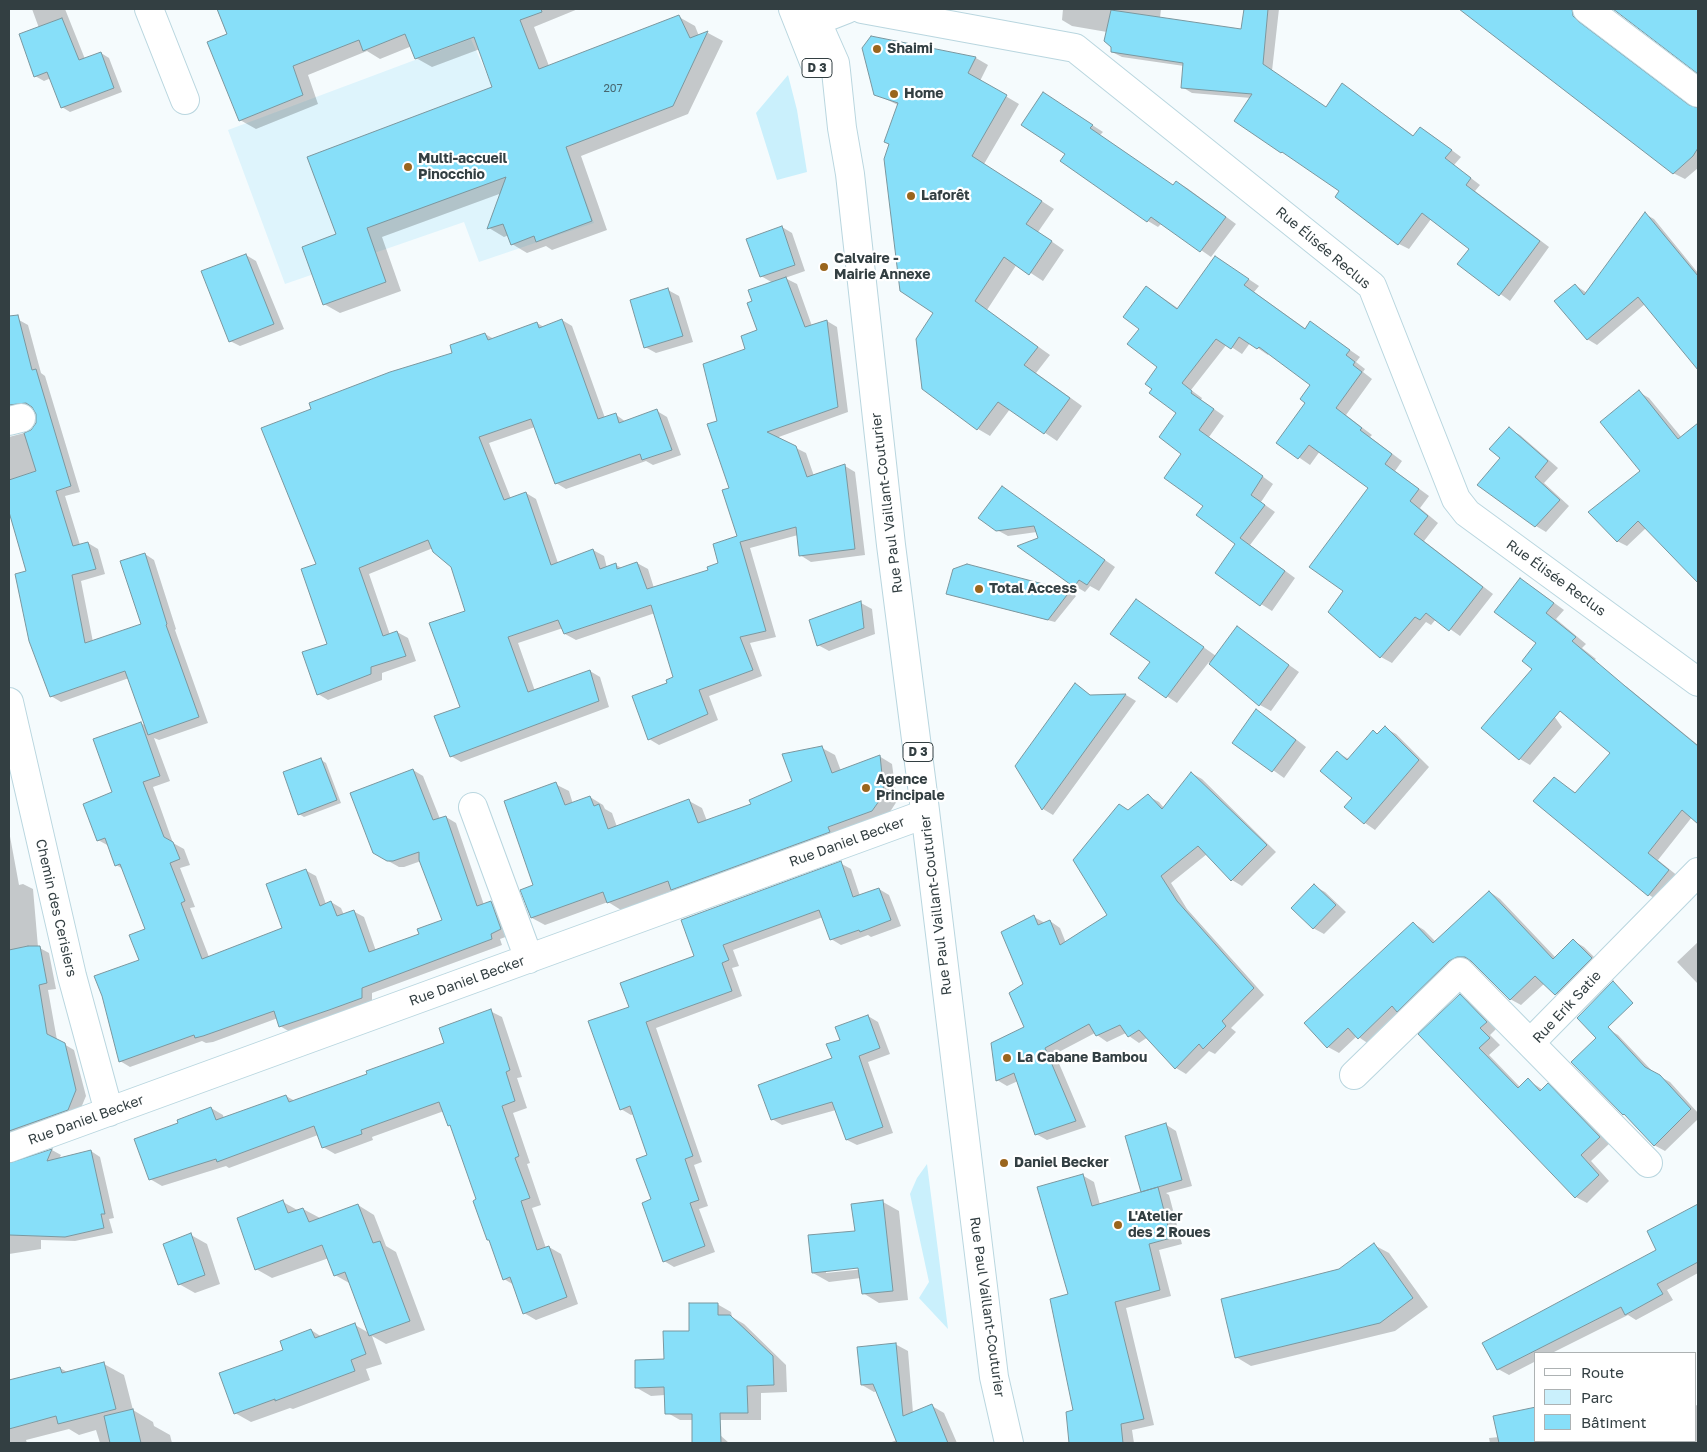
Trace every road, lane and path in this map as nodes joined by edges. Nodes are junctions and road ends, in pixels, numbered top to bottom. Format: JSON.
{"nodes":[{"id":1,"x":149,"y":9,"type":"edge"},
{"id":2,"x":793,"y":9,"type":"edge"},
{"id":3,"x":846,"y":9,"type":"edge"},
{"id":4,"x":862,"y":9,"type":"edge"},
{"id":5,"x":1587,"y":9,"type":"edge"},
{"id":6,"x":813,"y":23,"type":"edge"},
{"id":7,"x":1698,"y":94,"type":"edge"},
{"id":8,"x":185,"y":100,"type":"dead end"},
{"id":9,"x":1698,"y":682,"type":"edge"},
{"id":10,"x":9,"y":702,"type":"edge"},
{"id":11,"x":473,"y":807,"type":"dead end"},
{"id":12,"x":925,"y":814,"type":"junction"},
{"id":13,"x":1698,"y":872,"type":"edge"},
{"id":14,"x":529,"y":958,"type":"junction"},
{"id":15,"x":1530,"y":1043,"type":"junction"},
{"id":16,"x":1354,"y":1075,"type":"dead end"},
{"id":17,"x":109,"y":1112,"type":"junction"},
{"id":18,"x":9,"y":1148,"type":"edge"},
{"id":19,"x":1648,"y":1163,"type":"dead end"},
{"id":20,"x":1009,"y":1443,"type":"edge"}],
"edges":[{"from":1,"to":8,"type":"street"},
{"from":2,"to":6,"type":"street","name":"Rue Paul Vaillant-Couturier","number":"D 3"},
{"from":3,"to":6,"type":"street"},
{"from":4,"to":9,"type":"street","name":"Rue Élisée Reclus"},
{"from":5,"to":7,"type":"street"},
{"from":6,"to":12,"type":"street","name":"Rue Paul Vaillant-Couturier","number":"D 3"},
{"from":10,"to":17,"type":"street","name":"Chemin des Cerisiers"},
{"from":11,"to":14,"type":"street"},
{"from":12,"to":14,"type":"street","name":"Rue Daniel Becker"},
{"from":12,"to":20,"type":"street","name":"Rue Paul Vaillant-Couturier","number":"D 3"},
{"from":13,"to":15,"type":"street","name":"Rue Erik Satie"},
{"from":14,"to":17,"type":"street","name":"Rue Daniel Becker"},
{"from":15,"to":16,"type":"street"},
{"from":15,"to":19,"type":"street","name":"Rue Erik Satie"},
{"from":17,"to":18,"type":"street","name":"Rue Daniel Becker"}]}
